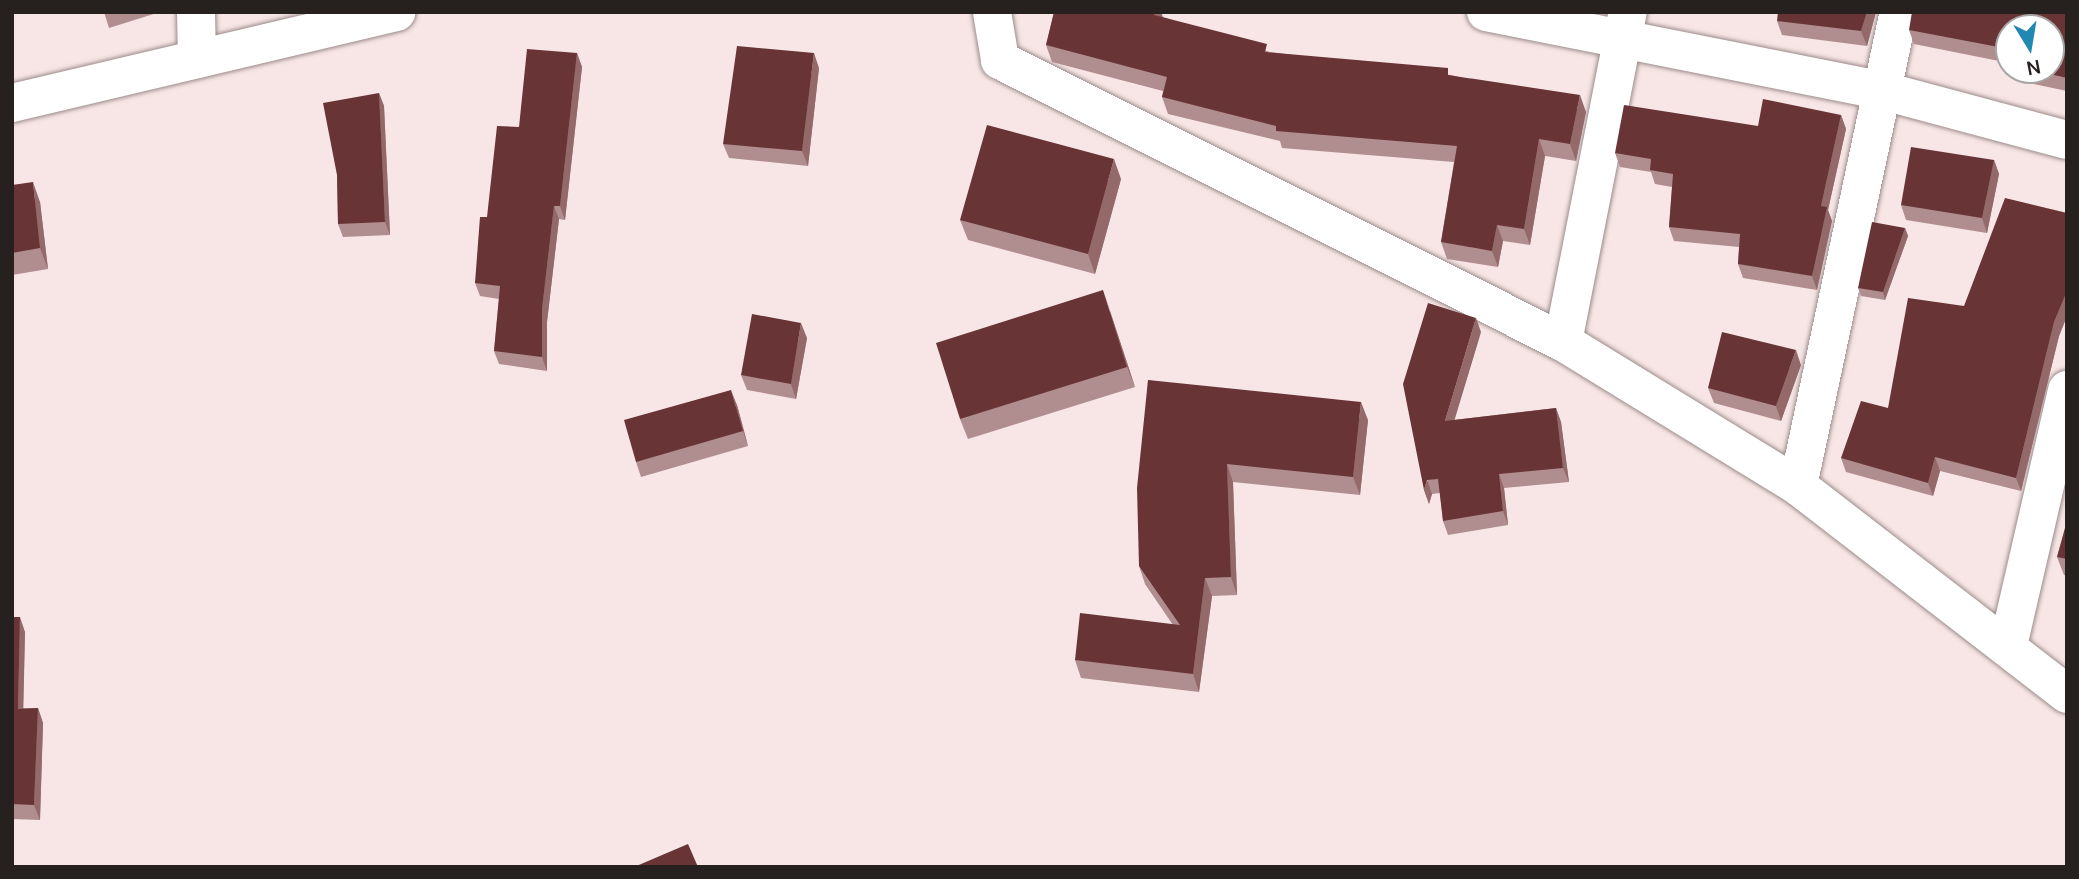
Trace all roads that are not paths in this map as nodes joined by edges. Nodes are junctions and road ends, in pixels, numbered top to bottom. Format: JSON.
{"nodes":[{"id":1,"x":197,"y":12,"type":"edge"},
{"id":2,"x":396,"y":12,"type":"edge"},
{"id":3,"x":992,"y":12,"type":"edge"},
{"id":4,"x":1486,"y":12,"type":"edge"},
{"id":5,"x":1899,"y":12,"type":"edge"},
{"id":6,"x":1626,"y":25,"type":"edge"},
{"id":7,"x":197,"y":59,"type":"junction"},
{"id":8,"x":1884,"y":91,"type":"junction"},
{"id":9,"x":12,"y":103,"type":"edge"},
{"id":10,"x":2067,"y":140,"type":"edge"},
{"id":11,"x":1563,"y":342,"type":"junction"},
{"id":12,"x":2067,"y":390,"type":"edge"},
{"id":13,"x":1798,"y":486,"type":"junction"},
{"id":14,"x":2008,"y":646,"type":"junction"},
{"id":15,"x":2067,"y":694,"type":"edge"}],
"edges":[{"from":1,"to":7,"type":"street"},
{"from":2,"to":7,"type":"street"},
{"from":3,"to":11,"type":"street"},
{"from":4,"to":6,"type":"street"},
{"from":5,"to":8,"type":"street"},
{"from":6,"to":8,"type":"street"},
{"from":6,"to":11,"type":"street"},
{"from":7,"to":9,"type":"street"},
{"from":8,"to":10,"type":"street"},
{"from":8,"to":13,"type":"street"},
{"from":11,"to":13,"type":"street"},
{"from":12,"to":14,"type":"street"},
{"from":13,"to":14,"type":"street"},
{"from":14,"to":15,"type":"street"}]}
